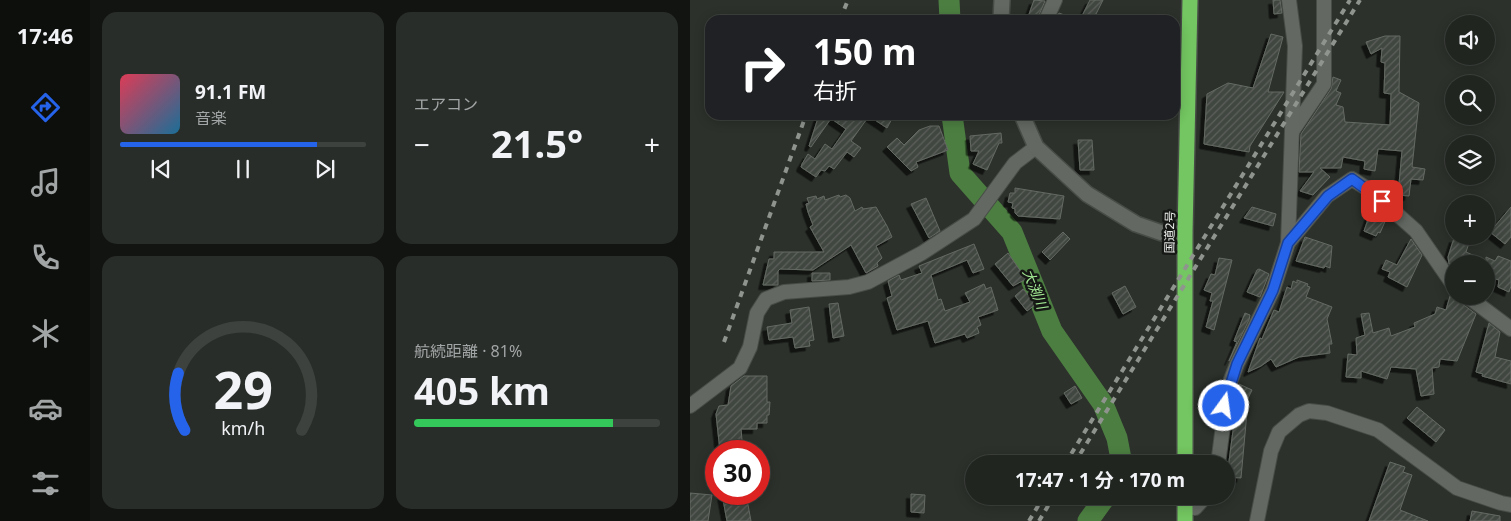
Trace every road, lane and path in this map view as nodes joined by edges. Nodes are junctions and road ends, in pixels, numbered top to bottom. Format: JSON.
{"nodes":[{"id":1,"x":1002,"y":0,"type":"edge"},
{"id":2,"x":1055,"y":0,"type":"edge"},
{"id":3,"x":1190,"y":0,"type":"edge"},
{"id":4,"x":1289,"y":0,"type":"edge"},
{"id":5,"x":1324,"y":0,"type":"edge"},
{"id":6,"x":1001,"y":15,"type":"edge"},
{"id":7,"x":1048,"y":15,"type":"edge"},
{"id":8,"x":1024,"y":120,"type":"edge"},
{"id":9,"x":1292,"y":131,"type":"junction"},
{"id":10,"x":1036,"y":148,"type":"junction"},
{"id":11,"x":1185,"y":233,"type":"junction"},
{"id":12,"x":1288,"y":243,"type":"junction"},
{"id":13,"x":1445,"y":273,"type":"edge"},
{"id":14,"x":1479,"y":305,"type":"edge"},
{"id":15,"x":1511,"y":330,"type":"edge"},
{"id":16,"x":690,"y":406,"type":"edge"},
{"id":17,"x":1185,"y":455,"type":"edge"},
{"id":18,"x":1219,"y":455,"type":"edge"},
{"id":19,"x":1198,"y":505,"type":"edge"},
{"id":20,"x":1511,"y":505,"type":"edge"},
{"id":21,"x":1185,"y":508,"type":"edge"},
{"id":22,"x":1257,"y":521,"type":"edge"}],
"edges":[{"from":1,"to":6,"type":"street"},
{"from":2,"to":7,"type":"street"},
{"from":3,"to":11,"type":"highway","name":"国道2号"},
{"from":4,"to":9,"type":"street"},
{"from":5,"to":9,"type":"street"},
{"from":8,"to":10,"type":"street"},
{"from":9,"to":12,"type":"street"},
{"from":10,"to":11,"type":"street"},
{"from":10,"to":16,"type":"street"},
{"from":11,"to":17,"type":"highway","name":"国道2号"},
{"from":12,"to":13,"type":"street"},
{"from":12,"to":18,"type":"street"},
{"from":14,"to":15,"type":"street"},
{"from":19,"to":21,"type":"street"},
{"from":20,"to":22,"type":"street"}]}
